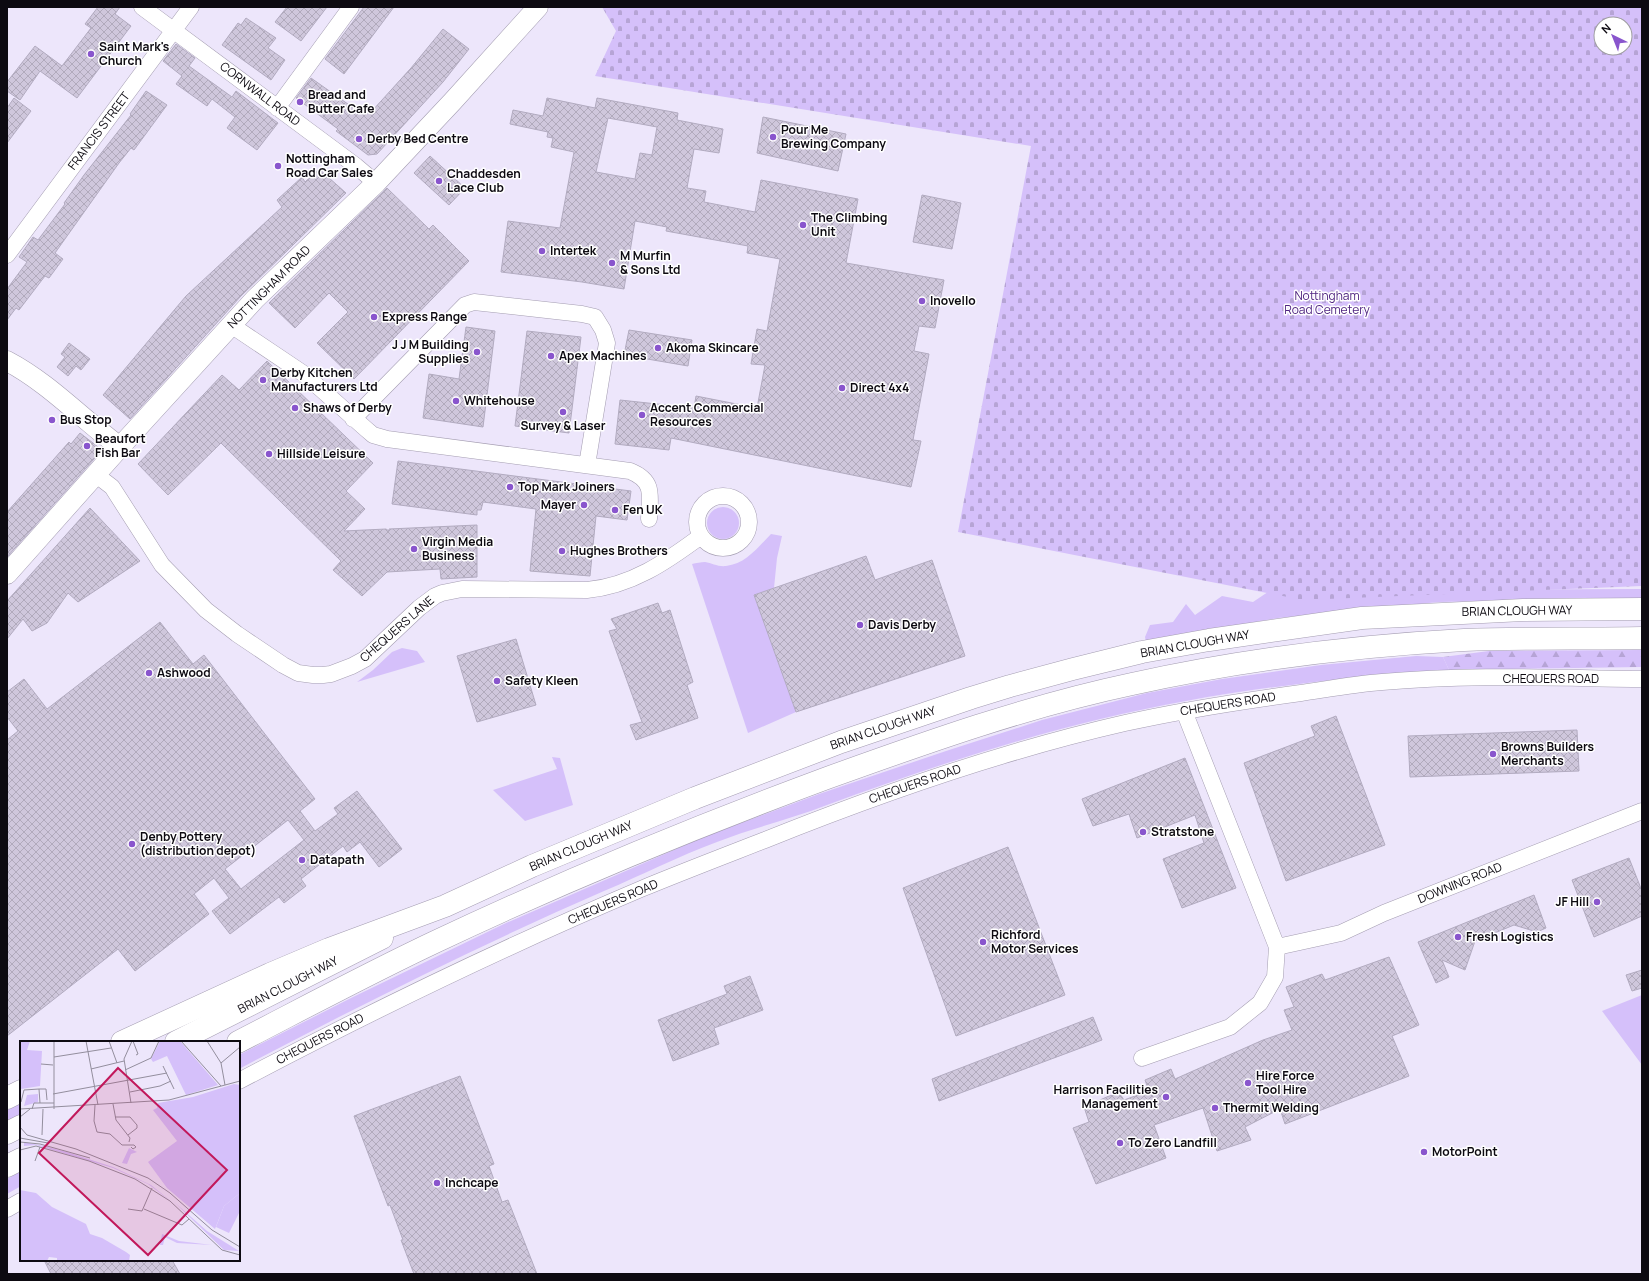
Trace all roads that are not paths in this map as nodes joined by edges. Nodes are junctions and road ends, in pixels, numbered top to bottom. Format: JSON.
{"nodes":[{"id":1,"x":142,"y":7,"type":"edge"},
{"id":2,"x":191,"y":7,"type":"edge"},
{"id":3,"x":351,"y":7,"type":"edge"},
{"id":4,"x":538,"y":7,"type":"edge"},
{"id":5,"x":174,"y":30,"type":"junction"},
{"id":6,"x":277,"y":108,"type":"junction"},
{"id":7,"x":376,"y":183,"type":"junction"},
{"id":8,"x":7,"y":255,"type":"edge"},
{"id":9,"x":231,"y":325,"type":"junction"},
{"id":10,"x":7,"y":361,"type":"edge"},
{"id":11,"x":353,"y":419,"type":"junction"},
{"id":12,"x":120,"y":447,"type":"junction"},
{"id":13,"x":587,"y":465,"type":"junction"},
{"id":14,"x":95,"y":474,"type":"junction"},
{"id":15,"x":649,"y":519,"type":"dead end"},
{"id":16,"x":700,"y":536,"type":"dead end"},
{"id":17,"x":7,"y":574,"type":"edge"},
{"id":18,"x":1642,"y":609,"type":"edge"},
{"id":19,"x":1642,"y":638,"type":"edge"},
{"id":20,"x":1642,"y":679,"type":"edge"},
{"id":21,"x":1184,"y":711,"type":"junction"},
{"id":22,"x":1642,"y":811,"type":"edge"},
{"id":23,"x":445,"y":906,"type":"junction"},
{"id":24,"x":1277,"y":947,"type":"junction"},
{"id":25,"x":124,"y":1041,"type":"edge"},
{"id":26,"x":178,"y":1041,"type":"edge"},
{"id":27,"x":240,"y":1041,"type":"edge"},
{"id":28,"x":1142,"y":1058,"type":"dead end"},
{"id":29,"x":240,"y":1080,"type":"edge"},
{"id":30,"x":20,"y":1092,"type":"edge"},
{"id":31,"x":7,"y":1098,"type":"edge"},
{"id":32,"x":20,"y":1126,"type":"edge"},
{"id":33,"x":7,"y":1133,"type":"edge"},
{"id":34,"x":20,"y":1160,"type":"edge"},
{"id":35,"x":7,"y":1166,"type":"edge"},
{"id":36,"x":20,"y":1202,"type":"edge"},
{"id":37,"x":7,"y":1209,"type":"edge"}],
"edges":[{"from":1,"to":5,"type":"street","name":"CORNWALL ROAD"},
{"from":2,"to":5,"type":"street","name":"FRANCIS STREET"},
{"from":3,"to":6,"type":"street"},
{"from":4,"to":7,"type":"street","name":"NOTTINGHAM ROAD"},
{"from":5,"to":6,"type":"street","name":"CORNWALL ROAD"},
{"from":5,"to":8,"type":"street","name":"FRANCIS STREET"},
{"from":6,"to":7,"type":"street","name":"CORNWALL ROAD"},
{"from":7,"to":9,"type":"street","name":"NOTTINGHAM ROAD"},
{"from":9,"to":11,"type":"street"},
{"from":9,"to":12,"type":"street","name":"NOTTINGHAM ROAD"},
{"from":10,"to":12,"type":"street"},
{"from":11,"to":13,"type":"street"},
{"from":11,"to":13,"type":"street"},
{"from":12,"to":14,"type":"street","name":"NOTTINGHAM ROAD"},
{"from":13,"to":15,"type":"street"},
{"from":14,"to":16,"type":"street","name":"CHEQUERS LANE"},
{"from":14,"to":17,"type":"street","name":"NOTTINGHAM ROAD"},
{"from":18,"to":23,"type":"main road","name":"BRIAN CLOUGH WAY"},
{"from":19,"to":27,"type":"main road"},
{"from":20,"to":21,"type":"street","name":"CHEQUERS ROAD"},
{"from":21,"to":24,"type":"street"},
{"from":21,"to":29,"type":"street","name":"CHEQUERS ROAD"},
{"from":22,"to":24,"type":"street","name":"DOWNING ROAD"},
{"from":23,"to":25,"type":"main road"},
{"from":23,"to":26,"type":"main road","name":"BRIAN CLOUGH WAY"},
{"from":24,"to":28,"type":"street"},
{"from":30,"to":31,"type":"main road"},
{"from":32,"to":33,"type":"main road"},
{"from":34,"to":35,"type":"main road"},
{"from":36,"to":37,"type":"street"}]}
